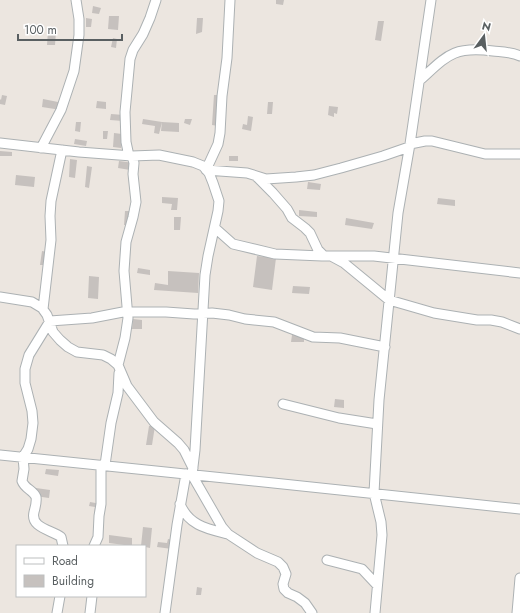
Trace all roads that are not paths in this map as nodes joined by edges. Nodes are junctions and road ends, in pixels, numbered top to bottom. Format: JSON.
{"nodes":[{"id":1,"x":76,"y":0,"type":"edge"},
{"id":2,"x":230,"y":0,"type":"edge"},
{"id":3,"x":431,"y":0,"type":"edge"},
{"id":4,"x":157,"y":1,"type":"edge"},
{"id":5,"x":520,"y":56,"type":"edge"},
{"id":6,"x":419,"y":81,"type":"junction"},
{"id":7,"x":0,"y":143,"type":"edge"},
{"id":8,"x":410,"y":145,"type":"junction"},
{"id":9,"x":41,"y":148,"type":"junction"},
{"id":10,"x":62,"y":150,"type":"junction"},
{"id":11,"x":520,"y":154,"type":"edge"},
{"id":12,"x":131,"y":156,"type":"junction"},
{"id":13,"x":206,"y":170,"type":"junction"},
{"id":14,"x":253,"y":175,"type":"junction"},
{"id":15,"x":214,"y":228,"type":"junction"},
{"id":16,"x":327,"y":256,"type":"junction"},
{"id":17,"x":393,"y":258,"type":"junction"},
{"id":18,"x":520,"y":273,"type":"edge"},
{"id":19,"x":0,"y":297,"type":"edge"},
{"id":20,"x":389,"y":300,"type":"junction"},
{"id":21,"x":43,"y":309,"type":"junction"},
{"id":22,"x":128,"y":311,"type":"junction"},
{"id":23,"x":203,"y":313,"type":"junction"},
{"id":24,"x":50,"y":321,"type":"junction"},
{"id":25,"x":520,"y":329,"type":"edge"},
{"id":26,"x":385,"y":347,"type":"junction"},
{"id":27,"x":119,"y":366,"type":"junction"},
{"id":28,"x":283,"y":404,"type":"dead end"},
{"id":29,"x":377,"y":424,"type":"junction"},
{"id":30,"x":0,"y":455,"type":"edge"},
{"id":31,"x":23,"y":457,"type":"junction"},
{"id":32,"x":103,"y":465,"type":"junction"},
{"id":33,"x":190,"y":472,"type":"junction"},
{"id":34,"x":374,"y":493,"type":"junction"},
{"id":35,"x":180,"y":504,"type":"junction"},
{"id":36,"x":520,"y":509,"type":"edge"},
{"id":37,"x":228,"y":534,"type":"junction"},
{"id":38,"x":98,"y":542,"type":"edge"},
{"id":39,"x":63,"y":545,"type":"edge"},
{"id":40,"x":327,"y":560,"type":"dead end"},
{"id":41,"x":520,"y":578,"type":"edge"},
{"id":42,"x":377,"y":585,"type":"junction"},
{"id":43,"x":60,"y":597,"type":"edge"},
{"id":44,"x":92,"y":597,"type":"edge"},
{"id":45,"x":57,"y":613,"type":"edge"},
{"id":46,"x":90,"y":613,"type":"edge"},
{"id":47,"x":165,"y":613,"type":"edge"},
{"id":48,"x":312,"y":613,"type":"edge"},
{"id":49,"x":375,"y":613,"type":"edge"},
{"id":50,"x":517,"y":613,"type":"edge"}],
"edges":[{"from":1,"to":9,"type":"street"},
{"from":2,"to":13,"type":"street"},
{"from":3,"to":6,"type":"street"},
{"from":4,"to":12,"type":"street"},
{"from":5,"to":6,"type":"street"},
{"from":6,"to":8,"type":"street"},
{"from":7,"to":9,"type":"street"},
{"from":8,"to":11,"type":"street"},
{"from":8,"to":14,"type":"street"},
{"from":8,"to":17,"type":"street"},
{"from":9,"to":10,"type":"street"},
{"from":10,"to":12,"type":"street"},
{"from":10,"to":21,"type":"street"},
{"from":12,"to":13,"type":"street"},
{"from":12,"to":22,"type":"street"},
{"from":13,"to":14,"type":"street"},
{"from":13,"to":15,"type":"street"},
{"from":14,"to":16,"type":"street"},
{"from":15,"to":16,"type":"street"},
{"from":15,"to":23,"type":"street"},
{"from":16,"to":17,"type":"street"},
{"from":16,"to":20,"type":"street"},
{"from":17,"to":18,"type":"street"},
{"from":17,"to":20,"type":"street"},
{"from":19,"to":21,"type":"street"},
{"from":20,"to":25,"type":"street"},
{"from":20,"to":26,"type":"street"},
{"from":21,"to":24,"type":"street"},
{"from":22,"to":23,"type":"street"},
{"from":22,"to":24,"type":"street"},
{"from":22,"to":27,"type":"street"},
{"from":23,"to":26,"type":"street"},
{"from":23,"to":33,"type":"street"},
{"from":24,"to":27,"type":"street"},
{"from":24,"to":31,"type":"street"},
{"from":26,"to":29,"type":"street"},
{"from":27,"to":32,"type":"street"},
{"from":27,"to":33,"type":"street"},
{"from":28,"to":29,"type":"street"},
{"from":29,"to":34,"type":"street"},
{"from":30,"to":31,"type":"street"},
{"from":31,"to":32,"type":"street"},
{"from":31,"to":39,"type":"street"},
{"from":32,"to":33,"type":"street"},
{"from":32,"to":38,"type":"street"},
{"from":33,"to":34,"type":"street"},
{"from":33,"to":35,"type":"street"},
{"from":33,"to":37,"type":"street"},
{"from":34,"to":36,"type":"street"},
{"from":34,"to":42,"type":"street"},
{"from":35,"to":37,"type":"street"},
{"from":35,"to":47,"type":"street"},
{"from":37,"to":48,"type":"street"},
{"from":40,"to":42,"type":"street"},
{"from":41,"to":50,"type":"street"},
{"from":42,"to":49,"type":"street"},
{"from":43,"to":45,"type":"street"},
{"from":44,"to":46,"type":"street"}]}
